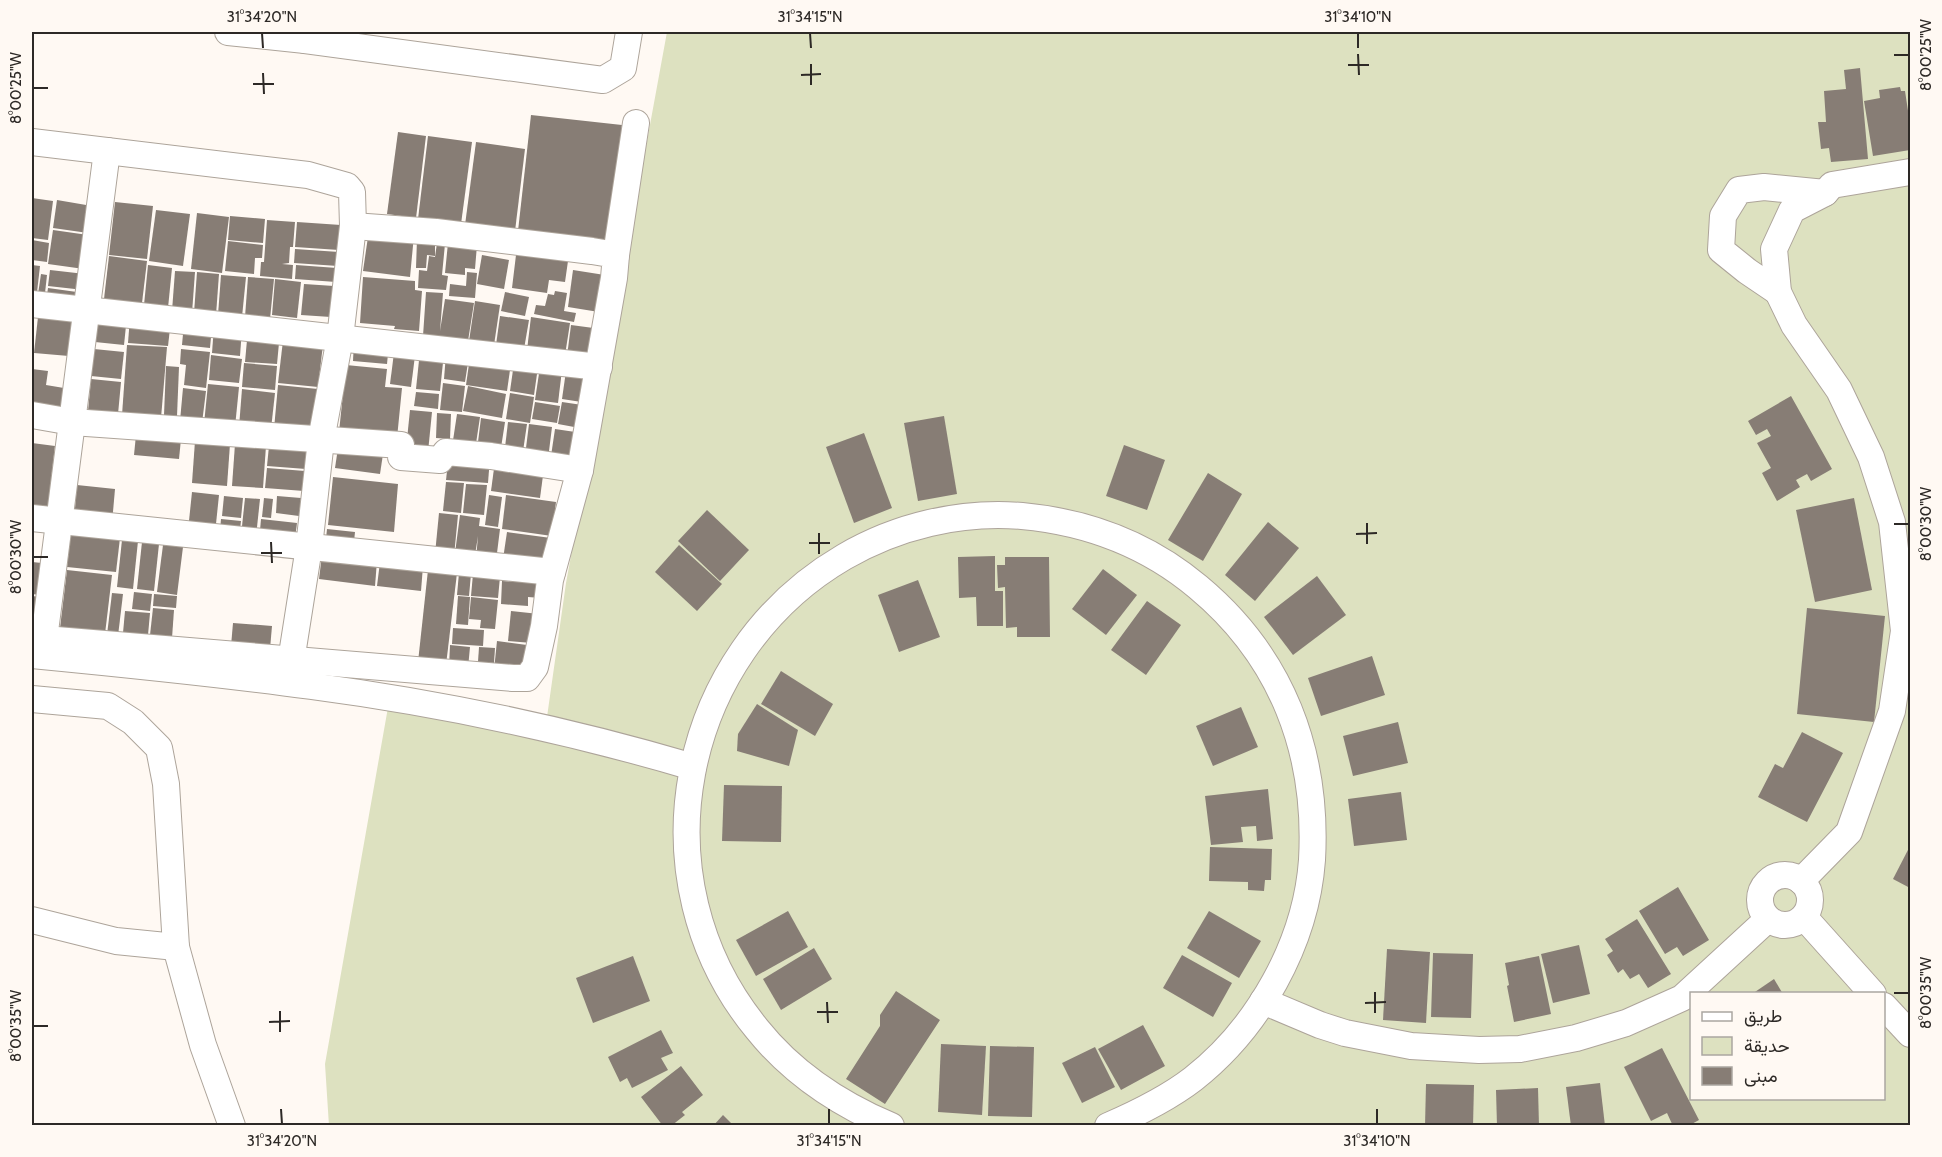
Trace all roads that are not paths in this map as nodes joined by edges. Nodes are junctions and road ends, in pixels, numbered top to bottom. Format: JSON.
{"nodes":[{"id":1,"x":228,"y":32,"type":"edge"},
{"id":2,"x":629,"y":32,"type":"edge"},
{"id":3,"x":306,"y":36,"type":"edge"},
{"id":4,"x":636,"y":123,"type":"dead end"},
{"id":5,"x":32,"y":142,"type":"edge"},
{"id":6,"x":107,"y":151,"type":"junction"},
{"id":7,"x":1911,"y":172,"type":"edge"},
{"id":8,"x":1825,"y":193,"type":"junction"},
{"id":9,"x":353,"y":226,"type":"junction"},
{"id":10,"x":616,"y":255,"type":"junction"},
{"id":11,"x":1778,"y":292,"type":"junction"},
{"id":12,"x":32,"y":304,"type":"edge"},
{"id":13,"x":86,"y":311,"type":"junction"},
{"id":14,"x":340,"y":338,"type":"junction"},
{"id":15,"x":598,"y":367,"type":"junction"},
{"id":16,"x":32,"y":415,"type":"edge"},
{"id":17,"x":72,"y":422,"type":"junction"},
{"id":18,"x":321,"y":440,"type":"junction"},
{"id":19,"x":580,"y":470,"type":"junction"},
{"id":20,"x":32,"y":518,"type":"edge"},
{"id":21,"x":59,"y":521,"type":"junction"},
{"id":22,"x":309,"y":547,"type":"junction"},
{"id":23,"x":552,"y":572,"type":"junction"},
{"id":24,"x":36,"y":644,"type":"edge"},
{"id":25,"x":291,"y":661,"type":"junction"},
{"id":26,"x":32,"y":699,"type":"edge"},
{"id":27,"x":693,"y":766,"type":"junction"},
{"id":28,"x":1801,"y":881,"type":"junction"},
{"id":29,"x":1804,"y":917,"type":"junction"},
{"id":30,"x":1768,"y":919,"type":"junction"},
{"id":31,"x":32,"y":920,"type":"edge"},
{"id":32,"x":176,"y":947,"type":"junction"},
{"id":33,"x":1872,"y":992,"type":"edge"},
{"id":34,"x":1263,"y":1001,"type":"junction"},
{"id":35,"x":1885,"y":1007,"type":"edge"},
{"id":36,"x":1911,"y":1034,"type":"edge"},
{"id":37,"x":232,"y":1125,"type":"edge"},
{"id":38,"x":891,"y":1125,"type":"edge"},
{"id":39,"x":1108,"y":1125,"type":"edge"}],
"edges":[{"from":1,"to":3,"type":"street"},
{"from":2,"to":3,"type":"street"},
{"from":4,"to":10,"type":"street"},
{"from":5,"to":6,"type":"street"},
{"from":6,"to":9,"type":"street"},
{"from":6,"to":13,"type":"street"},
{"from":7,"to":8,"type":"street"},
{"from":8,"to":11,"type":"street"},
{"from":8,"to":11,"type":"street"},
{"from":9,"to":10,"type":"street"},
{"from":9,"to":14,"type":"street"},
{"from":10,"to":15,"type":"street"},
{"from":11,"to":28,"type":"street"},
{"from":12,"to":13,"type":"street"},
{"from":13,"to":14,"type":"street"},
{"from":13,"to":17,"type":"street"},
{"from":14,"to":15,"type":"street"},
{"from":14,"to":18,"type":"street"},
{"from":15,"to":19,"type":"street"},
{"from":16,"to":17,"type":"street"},
{"from":17,"to":18,"type":"street"},
{"from":17,"to":21,"type":"street"},
{"from":18,"to":19,"type":"street"},
{"from":18,"to":22,"type":"street"},
{"from":19,"to":23,"type":"street"},
{"from":20,"to":21,"type":"street"},
{"from":21,"to":22,"type":"street"},
{"from":21,"to":24,"type":"street"},
{"from":22,"to":23,"type":"street"},
{"from":22,"to":25,"type":"street"},
{"from":23,"to":25,"type":"street"},
{"from":24,"to":25,"type":"street"},
{"from":24,"to":27,"type":"street"},
{"from":26,"to":32,"type":"street"},
{"from":27,"to":34,"type":"street"},
{"from":27,"to":38,"type":"street"},
{"from":28,"to":29,"type":"street"},
{"from":28,"to":30,"type":"street"},
{"from":29,"to":30,"type":"street"},
{"from":29,"to":33,"type":"street"},
{"from":30,"to":34,"type":"street"},
{"from":31,"to":32,"type":"street"},
{"from":32,"to":37,"type":"street"},
{"from":34,"to":39,"type":"street"},
{"from":35,"to":36,"type":"street"}]}
